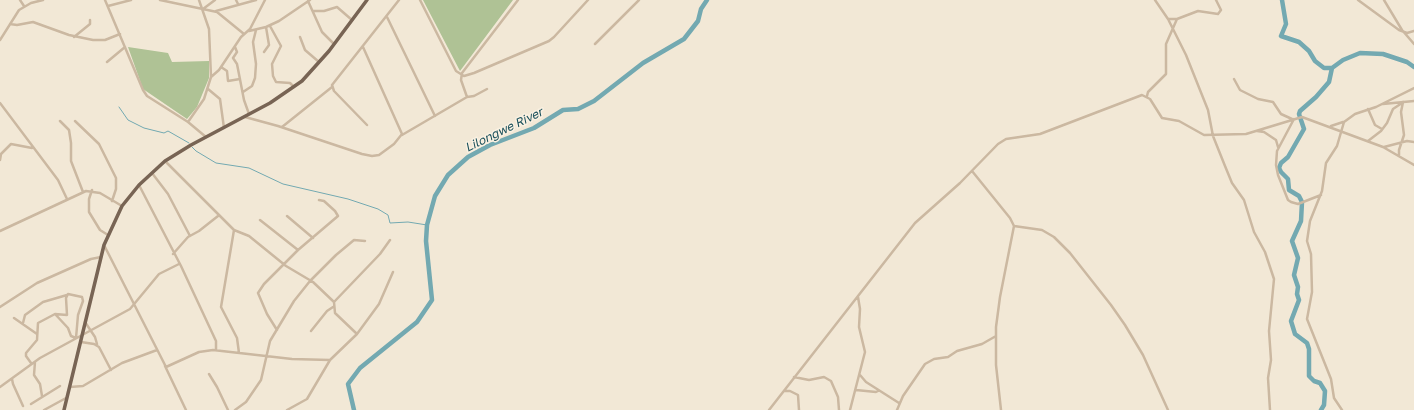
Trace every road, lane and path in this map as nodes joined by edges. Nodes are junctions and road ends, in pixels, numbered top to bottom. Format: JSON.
{"nodes":[{"id":1,"x":20,"y":0,"type":"edge"},
{"id":2,"x":43,"y":0,"type":"edge"},
{"id":3,"x":105,"y":0,"type":"edge"},
{"id":4,"x":131,"y":0,"type":"edge"},
{"id":5,"x":160,"y":0,"type":"edge"},
{"id":6,"x":199,"y":0,"type":"edge"},
{"id":7,"x":215,"y":0,"type":"edge"},
{"id":8,"x":236,"y":0,"type":"edge"},
{"id":9,"x":256,"y":0,"type":"edge"},
{"id":10,"x":264,"y":0,"type":"edge"},
{"id":11,"x":367,"y":0,"type":"edge"},
{"id":12,"x":399,"y":0,"type":"edge"},
{"id":13,"x":420,"y":0,"type":"edge"},
{"id":14,"x":518,"y":0,"type":"edge"},
{"id":15,"x":588,"y":0,"type":"edge"},
{"id":16,"x":639,"y":0,"type":"edge"},
{"id":17,"x":1155,"y":0,"type":"edge"},
{"id":18,"x":1216,"y":0,"type":"edge"},
{"id":19,"x":1358,"y":0,"type":"edge"},
{"id":20,"x":1384,"y":0,"type":"edge"},
{"id":21,"x":309,"y":1,"type":"edge"},
{"id":22,"x":238,"y":4,"type":"junction"},
{"id":23,"x":24,"y":6,"type":"junction"},
{"id":24,"x":108,"y":6,"type":"junction"},
{"id":25,"x":203,"y":9,"type":"junction"},
{"id":26,"x":215,"y":11,"type":"junction"},
{"id":27,"x":313,"y":11,"type":"junction"},
{"id":28,"x":386,"y":17,"type":"junction"},
{"id":29,"x":1168,"y":19,"type":"junction"},
{"id":30,"x":1177,"y":19,"type":"junction"},
{"id":31,"x":90,"y":20,"type":"dead end"},
{"id":32,"x":352,"y":20,"type":"junction"},
{"id":33,"x":10,"y":24,"type":"junction"},
{"id":34,"x":270,"y":26,"type":"junction"},
{"id":35,"x":266,"y":27,"type":"junction"},
{"id":36,"x":1172,"y":28,"type":"junction"},
{"id":37,"x":256,"y":30,"type":"junction"},
{"id":38,"x":1414,"y":31,"type":"edge"},
{"id":39,"x":248,"y":32,"type":"junction"},
{"id":40,"x":1404,"y":32,"type":"junction"},
{"id":41,"x":120,"y":34,"type":"junction"},
{"id":42,"x":244,"y":34,"type":"junction"},
{"id":43,"x":300,"y":36,"type":"dead end"},
{"id":44,"x":74,"y":37,"type":"junction"},
{"id":45,"x":0,"y":40,"type":"edge"},
{"id":46,"x":334,"y":44,"type":"junction"},
{"id":47,"x":595,"y":44,"type":"dead end"},
{"id":48,"x":1414,"y":44,"type":"edge"},
{"id":49,"x":125,"y":47,"type":"junction"},
{"id":50,"x":235,"y":47,"type":"junction"},
{"id":51,"x":363,"y":47,"type":"junction"},
{"id":52,"x":264,"y":52,"type":"dead end"},
{"id":53,"x":107,"y":62,"type":"dead end"},
{"id":54,"x":320,"y":62,"type":"junction"},
{"id":55,"x":221,"y":67,"type":"junction"},
{"id":56,"x":461,"y":76,"type":"junction"},
{"id":57,"x":211,"y":77,"type":"junction"},
{"id":58,"x":240,"y":79,"type":"junction"},
{"id":59,"x":1234,"y":79,"type":"dead end"},
{"id":60,"x":294,"y":87,"type":"junction"},
{"id":61,"x":332,"y":87,"type":"junction"},
{"id":62,"x":1414,"y":88,"type":"edge"},
{"id":63,"x":208,"y":89,"type":"junction"},
{"id":64,"x":487,"y":89,"type":"dead end"},
{"id":65,"x":243,"y":92,"type":"junction"},
{"id":66,"x":1147,"y":96,"type":"junction"},
{"id":67,"x":466,"y":97,"type":"junction"},
{"id":68,"x":1414,"y":101,"type":"edge"},
{"id":69,"x":1403,"y":102,"type":"junction"},
{"id":70,"x":0,"y":103,"type":"edge"},
{"id":71,"x":1379,"y":105,"type":"junction"},
{"id":72,"x":0,"y":109,"type":"edge"},
{"id":73,"x":1368,"y":109,"type":"junction"},
{"id":74,"x":6,"y":112,"type":"junction"},
{"id":75,"x":249,"y":114,"type":"junction"},
{"id":76,"x":435,"y":116,"type":"junction"},
{"id":77,"x":244,"y":117,"type":"junction"},
{"id":78,"x":1295,"y":119,"type":"junction"},
{"id":79,"x":60,"y":121,"type":"dead end"},
{"id":80,"x":75,"y":121,"type":"dead end"},
{"id":81,"x":188,"y":122,"type":"junction"},
{"id":82,"x":1344,"y":122,"type":"junction"},
{"id":83,"x":367,"y":125,"type":"dead end"},
{"id":84,"x":1330,"y":126,"type":"junction"},
{"id":85,"x":282,"y":127,"type":"junction"},
{"id":86,"x":224,"y":128,"type":"junction"},
{"id":87,"x":1382,"y":129,"type":"junction"},
{"id":88,"x":1340,"y":130,"type":"junction"},
{"id":89,"x":1257,"y":131,"type":"junction"},
{"id":90,"x":402,"y":136,"type":"junction"},
{"id":91,"x":1214,"y":136,"type":"junction"},
{"id":92,"x":206,"y":137,"type":"junction"},
{"id":93,"x":1368,"y":141,"type":"junction"},
{"id":94,"x":1402,"y":142,"type":"junction"},
{"id":95,"x":1414,"y":142,"type":"edge"},
{"id":96,"x":1383,"y":147,"type":"junction"},
{"id":97,"x":33,"y":148,"type":"junction"},
{"id":98,"x":1278,"y":150,"type":"junction"},
{"id":99,"x":1400,"y":157,"type":"junction"},
{"id":100,"x":0,"y":160,"type":"edge"},
{"id":101,"x":165,"y":161,"type":"junction"},
{"id":102,"x":1414,"y":165,"type":"edge"},
{"id":103,"x":152,"y":172,"type":"junction"},
{"id":104,"x":972,"y":172,"type":"junction"},
{"id":105,"x":139,"y":185,"type":"junction"},
{"id":106,"x":92,"y":190,"type":"junction"},
{"id":107,"x":83,"y":192,"type":"junction"},
{"id":108,"x":1321,"y":195,"type":"junction"},
{"id":109,"x":67,"y":199,"type":"junction"},
{"id":110,"x":112,"y":200,"type":"junction"},
{"id":111,"x":319,"y":200,"type":"dead end"},
{"id":112,"x":122,"y":206,"type":"junction"},
{"id":113,"x":218,"y":216,"type":"junction"},
{"id":114,"x":287,"y":216,"type":"dead end"},
{"id":115,"x":260,"y":220,"type":"dead end"},
{"id":116,"x":1014,"y":226,"type":"junction"},
{"id":117,"x":234,"y":230,"type":"junction"},
{"id":118,"x":0,"y":231,"type":"edge"},
{"id":119,"x":108,"y":235,"type":"junction"},
{"id":120,"x":190,"y":236,"type":"junction"},
{"id":121,"x":313,"y":238,"type":"junction"},
{"id":122,"x":390,"y":240,"type":"dead end"},
{"id":123,"x":365,"y":241,"type":"dead end"},
{"id":124,"x":104,"y":245,"type":"junction"},
{"id":125,"x":298,"y":250,"type":"junction"},
{"id":126,"x":173,"y":254,"type":"junction"},
{"id":127,"x":101,"y":257,"type":"junction"},
{"id":128,"x":179,"y":264,"type":"junction"},
{"id":129,"x":284,"y":264,"type":"junction"},
{"id":130,"x":394,"y":272,"type":"dead end"},
{"id":131,"x":310,"y":281,"type":"junction"},
{"id":132,"x":67,"y":295,"type":"junction"},
{"id":133,"x":858,"y":297,"type":"junction"},
{"id":134,"x":334,"y":302,"type":"junction"},
{"id":135,"x":134,"y":306,"type":"junction"},
{"id":136,"x":333,"y":307,"type":"junction"},
{"id":137,"x":0,"y":308,"type":"edge"},
{"id":138,"x":55,"y":314,"type":"junction"},
{"id":139,"x":14,"y":318,"type":"dead end"},
{"id":140,"x":85,"y":322,"type":"junction"},
{"id":141,"x":23,"y":324,"type":"junction"},
{"id":142,"x":90,"y":330,"type":"junction"},
{"id":143,"x":277,"y":330,"type":"junction"},
{"id":144,"x":311,"y":332,"type":"dead end"},
{"id":145,"x":37,"y":334,"type":"junction"},
{"id":146,"x":357,"y":334,"type":"junction"},
{"id":147,"x":82,"y":335,"type":"junction"},
{"id":148,"x":996,"y":335,"type":"junction"},
{"id":149,"x":76,"y":338,"type":"junction"},
{"id":150,"x":80,"y":342,"type":"junction"},
{"id":151,"x":97,"y":345,"type":"junction"},
{"id":152,"x":157,"y":350,"type":"junction"},
{"id":153,"x":216,"y":350,"type":"junction"},
{"id":154,"x":239,"y":353,"type":"junction"},
{"id":155,"x":266,"y":354,"type":"junction"},
{"id":156,"x":330,"y":360,"type":"junction"},
{"id":157,"x":35,"y":361,"type":"junction"},
{"id":158,"x":31,"y":364,"type":"junction"},
{"id":159,"x":165,"y":366,"type":"junction"},
{"id":160,"x":111,"y":370,"type":"junction"},
{"id":161,"x":209,"y":374,"type":"dead end"},
{"id":162,"x":860,"y":375,"type":"junction"},
{"id":163,"x":794,"y":377,"type":"junction"},
{"id":164,"x":12,"y":378,"type":"junction"},
{"id":165,"x":60,"y":386,"type":"dead end"},
{"id":166,"x":0,"y":387,"type":"edge"},
{"id":167,"x":69,"y":387,"type":"junction"},
{"id":168,"x":856,"y":390,"type":"junction"},
{"id":169,"x":879,"y":390,"type":"junction"},
{"id":170,"x":784,"y":391,"type":"junction"},
{"id":171,"x":42,"y":396,"type":"junction"},
{"id":172,"x":67,"y":397,"type":"junction"},
{"id":173,"x":899,"y":403,"type":"junction"},
{"id":174,"x":31,"y":404,"type":"dead end"},
{"id":175,"x":23,"y":406,"type":"dead end"},
{"id":176,"x":44,"y":410,"type":"edge"},
{"id":177,"x":64,"y":410,"type":"edge"},
{"id":178,"x":186,"y":410,"type":"edge"},
{"id":179,"x":228,"y":410,"type":"edge"},
{"id":180,"x":235,"y":410,"type":"edge"},
{"id":181,"x":288,"y":410,"type":"edge"},
{"id":182,"x":769,"y":410,"type":"edge"},
{"id":183,"x":799,"y":410,"type":"edge"},
{"id":184,"x":839,"y":410,"type":"edge"},
{"id":185,"x":850,"y":410,"type":"edge"},
{"id":186,"x":897,"y":410,"type":"edge"},
{"id":187,"x":1000,"y":410,"type":"edge"},
{"id":188,"x":1168,"y":410,"type":"edge"},
{"id":189,"x":1270,"y":410,"type":"edge"},
{"id":190,"x":1342,"y":410,"type":"edge"}],
"edges":[{"from":1,"to":23,"type":"street"},
{"from":2,"to":23,"type":"street"},
{"from":3,"to":24,"type":"street"},
{"from":4,"to":24,"type":"street"},
{"from":5,"to":25,"type":"street"},
{"from":6,"to":25,"type":"street"},
{"from":7,"to":25,"type":"street"},
{"from":8,"to":22,"type":"street"},
{"from":9,"to":22,"type":"street"},
{"from":10,"to":39,"type":"street"},
{"from":11,"to":32,"type":"main road"},
{"from":12,"to":28,"type":"street"},
{"from":13,"to":56,"type":"street"},
{"from":14,"to":56,"type":"street"},
{"from":15,"to":56,"type":"street"},
{"from":16,"to":47,"type":"street"},
{"from":17,"to":29,"type":"street"},
{"from":18,"to":30,"type":"street"},
{"from":19,"to":40,"type":"street"},
{"from":20,"to":40,"type":"street"},
{"from":21,"to":27,"type":"street"},
{"from":21,"to":34,"type":"street"},
{"from":22,"to":26,"type":"street"},
{"from":23,"to":33,"type":"street"},
{"from":24,"to":41,"type":"street"},
{"from":25,"to":26,"type":"street"},
{"from":25,"to":57,"type":"street"},
{"from":26,"to":42,"type":"street"},
{"from":27,"to":32,"type":"street"},
{"from":27,"to":46,"type":"street"},
{"from":28,"to":51,"type":"street"},
{"from":28,"to":76,"type":"street"},
{"from":29,"to":30,"type":"street"},
{"from":29,"to":36,"type":"street"},
{"from":30,"to":36,"type":"street"},
{"from":31,"to":44,"type":"street"},
{"from":32,"to":46,"type":"main road"},
{"from":33,"to":44,"type":"street"},
{"from":33,"to":45,"type":"street"},
{"from":34,"to":35,"type":"street"},
{"from":34,"to":60,"type":"street"},
{"from":35,"to":37,"type":"street"},
{"from":35,"to":52,"type":"street"},
{"from":36,"to":66,"type":"street"},
{"from":36,"to":91,"type":"street"},
{"from":37,"to":39,"type":"street"},
{"from":37,"to":65,"type":"street"},
{"from":38,"to":40,"type":"street"},
{"from":39,"to":42,"type":"street"},
{"from":40,"to":48,"type":"street"},
{"from":41,"to":44,"type":"street"},
{"from":41,"to":49,"type":"street"},
{"from":42,"to":50,"type":"street"},
{"from":43,"to":54,"type":"street"},
{"from":46,"to":54,"type":"main road"},
{"from":49,"to":53,"type":"street"},
{"from":49,"to":81,"type":"street"},
{"from":50,"to":55,"type":"street"},
{"from":50,"to":58,"type":"street"},
{"from":51,"to":61,"type":"street"},
{"from":51,"to":90,"type":"street"},
{"from":54,"to":60,"type":"main road"},
{"from":55,"to":57,"type":"street"},
{"from":55,"to":58,"type":"street"},
{"from":56,"to":67,"type":"street"},
{"from":57,"to":63,"type":"street"},
{"from":58,"to":65,"type":"street"},
{"from":59,"to":78,"type":"street"},
{"from":60,"to":75,"type":"main road"},
{"from":61,"to":83,"type":"street"},
{"from":61,"to":85,"type":"street"},
{"from":62,"to":71,"type":"street"},
{"from":63,"to":81,"type":"street"},
{"from":63,"to":86,"type":"street"},
{"from":64,"to":67,"type":"street"},
{"from":65,"to":75,"type":"street"},
{"from":66,"to":91,"type":"street"},
{"from":66,"to":104,"type":"street"},
{"from":67,"to":76,"type":"street"},
{"from":68,"to":69,"type":"street"},
{"from":69,"to":71,"type":"street"},
{"from":69,"to":87,"type":"street"},
{"from":69,"to":94,"type":"street"},
{"from":70,"to":74,"type":"street"},
{"from":71,"to":73,"type":"street"},
{"from":72,"to":74,"type":"street"},
{"from":73,"to":82,"type":"street"},
{"from":73,"to":87,"type":"street"},
{"from":74,"to":97,"type":"street"},
{"from":75,"to":77,"type":"main road"},
{"from":76,"to":90,"type":"street"},
{"from":77,"to":85,"type":"street"},
{"from":77,"to":86,"type":"main road"},
{"from":78,"to":84,"type":"street"},
{"from":78,"to":89,"type":"street"},
{"from":78,"to":98,"type":"street"},
{"from":79,"to":107,"type":"street"},
{"from":80,"to":110,"type":"street"},
{"from":81,"to":92,"type":"street"},
{"from":82,"to":84,"type":"street"},
{"from":82,"to":88,"type":"street"},
{"from":84,"to":88,"type":"street"},
{"from":85,"to":90,"type":"street"},
{"from":86,"to":92,"type":"main road"},
{"from":87,"to":93,"type":"street"},
{"from":88,"to":93,"type":"street"},
{"from":88,"to":108,"type":"street"},
{"from":89,"to":91,"type":"street"},
{"from":89,"to":98,"type":"street"},
{"from":91,"to":189,"type":"street"},
{"from":92,"to":101,"type":"main road"},
{"from":93,"to":96,"type":"street"},
{"from":94,"to":95,"type":"street"},
{"from":94,"to":96,"type":"street"},
{"from":94,"to":99,"type":"street"},
{"from":96,"to":99,"type":"street"},
{"from":97,"to":100,"type":"street"},
{"from":97,"to":109,"type":"street"},
{"from":98,"to":108,"type":"street"},
{"from":99,"to":102,"type":"street"},
{"from":101,"to":103,"type":"main road"},
{"from":101,"to":113,"type":"street"},
{"from":103,"to":105,"type":"main road"},
{"from":103,"to":120,"type":"street"},
{"from":104,"to":116,"type":"street"},
{"from":104,"to":133,"type":"street"},
{"from":105,"to":112,"type":"main road"},
{"from":105,"to":126,"type":"street"},
{"from":106,"to":107,"type":"street"},
{"from":106,"to":110,"type":"street"},
{"from":106,"to":119,"type":"street"},
{"from":107,"to":109,"type":"street"},
{"from":108,"to":190,"type":"street"},
{"from":109,"to":118,"type":"street"},
{"from":110,"to":112,"type":"street"},
{"from":111,"to":121,"type":"street"},
{"from":112,"to":119,"type":"main road"},
{"from":113,"to":117,"type":"street"},
{"from":113,"to":120,"type":"street"},
{"from":114,"to":121,"type":"street"},
{"from":115,"to":125,"type":"street"},
{"from":116,"to":148,"type":"street"},
{"from":116,"to":188,"type":"street"},
{"from":117,"to":129,"type":"street"},
{"from":117,"to":154,"type":"street"},
{"from":119,"to":124,"type":"main road"},
{"from":120,"to":126,"type":"street"},
{"from":121,"to":125,"type":"street"},
{"from":122,"to":134,"type":"street"},
{"from":123,"to":131,"type":"street"},
{"from":124,"to":127,"type":"main road"},
{"from":124,"to":135,"type":"street"},
{"from":125,"to":129,"type":"street"},
{"from":126,"to":128,"type":"street"},
{"from":127,"to":137,"type":"street"},
{"from":127,"to":140,"type":"main road"},
{"from":128,"to":135,"type":"street"},
{"from":128,"to":153,"type":"street"},
{"from":129,"to":131,"type":"street"},
{"from":129,"to":143,"type":"street"},
{"from":130,"to":146,"type":"street"},
{"from":131,"to":134,"type":"street"},
{"from":131,"to":143,"type":"street"},
{"from":132,"to":138,"type":"street"},
{"from":132,"to":141,"type":"street"},
{"from":132,"to":149,"type":"street"},
{"from":133,"to":162,"type":"street"},
{"from":133,"to":163,"type":"street"},
{"from":134,"to":136,"type":"street"},
{"from":135,"to":142,"type":"street"},
{"from":135,"to":152,"type":"street"},
{"from":136,"to":144,"type":"street"},
{"from":136,"to":146,"type":"street"},
{"from":138,"to":145,"type":"street"},
{"from":138,"to":149,"type":"street"},
{"from":139,"to":141,"type":"street"},
{"from":140,"to":142,"type":"street"},
{"from":140,"to":147,"type":"main road"},
{"from":141,"to":145,"type":"street"},
{"from":142,"to":147,"type":"street"},
{"from":142,"to":151,"type":"street"},
{"from":143,"to":155,"type":"street"},
{"from":145,"to":158,"type":"street"},
{"from":146,"to":156,"type":"street"},
{"from":147,"to":149,"type":"street"},
{"from":147,"to":150,"type":"main road"},
{"from":148,"to":173,"type":"street"},
{"from":148,"to":187,"type":"street"},
{"from":149,"to":157,"type":"street"},
{"from":150,"to":151,"type":"street"},
{"from":150,"to":167,"type":"main road"},
{"from":151,"to":160,"type":"street"},
{"from":152,"to":159,"type":"street"},
{"from":152,"to":160,"type":"street"},
{"from":153,"to":154,"type":"street"},
{"from":153,"to":159,"type":"street"},
{"from":154,"to":155,"type":"street"},
{"from":155,"to":156,"type":"street"},
{"from":155,"to":180,"type":"street"},
{"from":156,"to":181,"type":"street"},
{"from":157,"to":158,"type":"street"},
{"from":157,"to":171,"type":"street"},
{"from":158,"to":164,"type":"street"},
{"from":159,"to":178,"type":"street"},
{"from":160,"to":167,"type":"street"},
{"from":161,"to":179,"type":"street"},
{"from":162,"to":168,"type":"street"},
{"from":162,"to":169,"type":"street"},
{"from":163,"to":170,"type":"street"},
{"from":163,"to":184,"type":"street"},
{"from":164,"to":166,"type":"street"},
{"from":164,"to":175,"type":"street"},
{"from":165,"to":171,"type":"street"},
{"from":167,"to":172,"type":"main road"},
{"from":168,"to":169,"type":"street"},
{"from":168,"to":185,"type":"street"},
{"from":169,"to":173,"type":"street"},
{"from":170,"to":182,"type":"street"},
{"from":170,"to":183,"type":"street"},
{"from":171,"to":174,"type":"street"},
{"from":172,"to":176,"type":"street"},
{"from":172,"to":177,"type":"main road"},
{"from":173,"to":186,"type":"street"}]}
